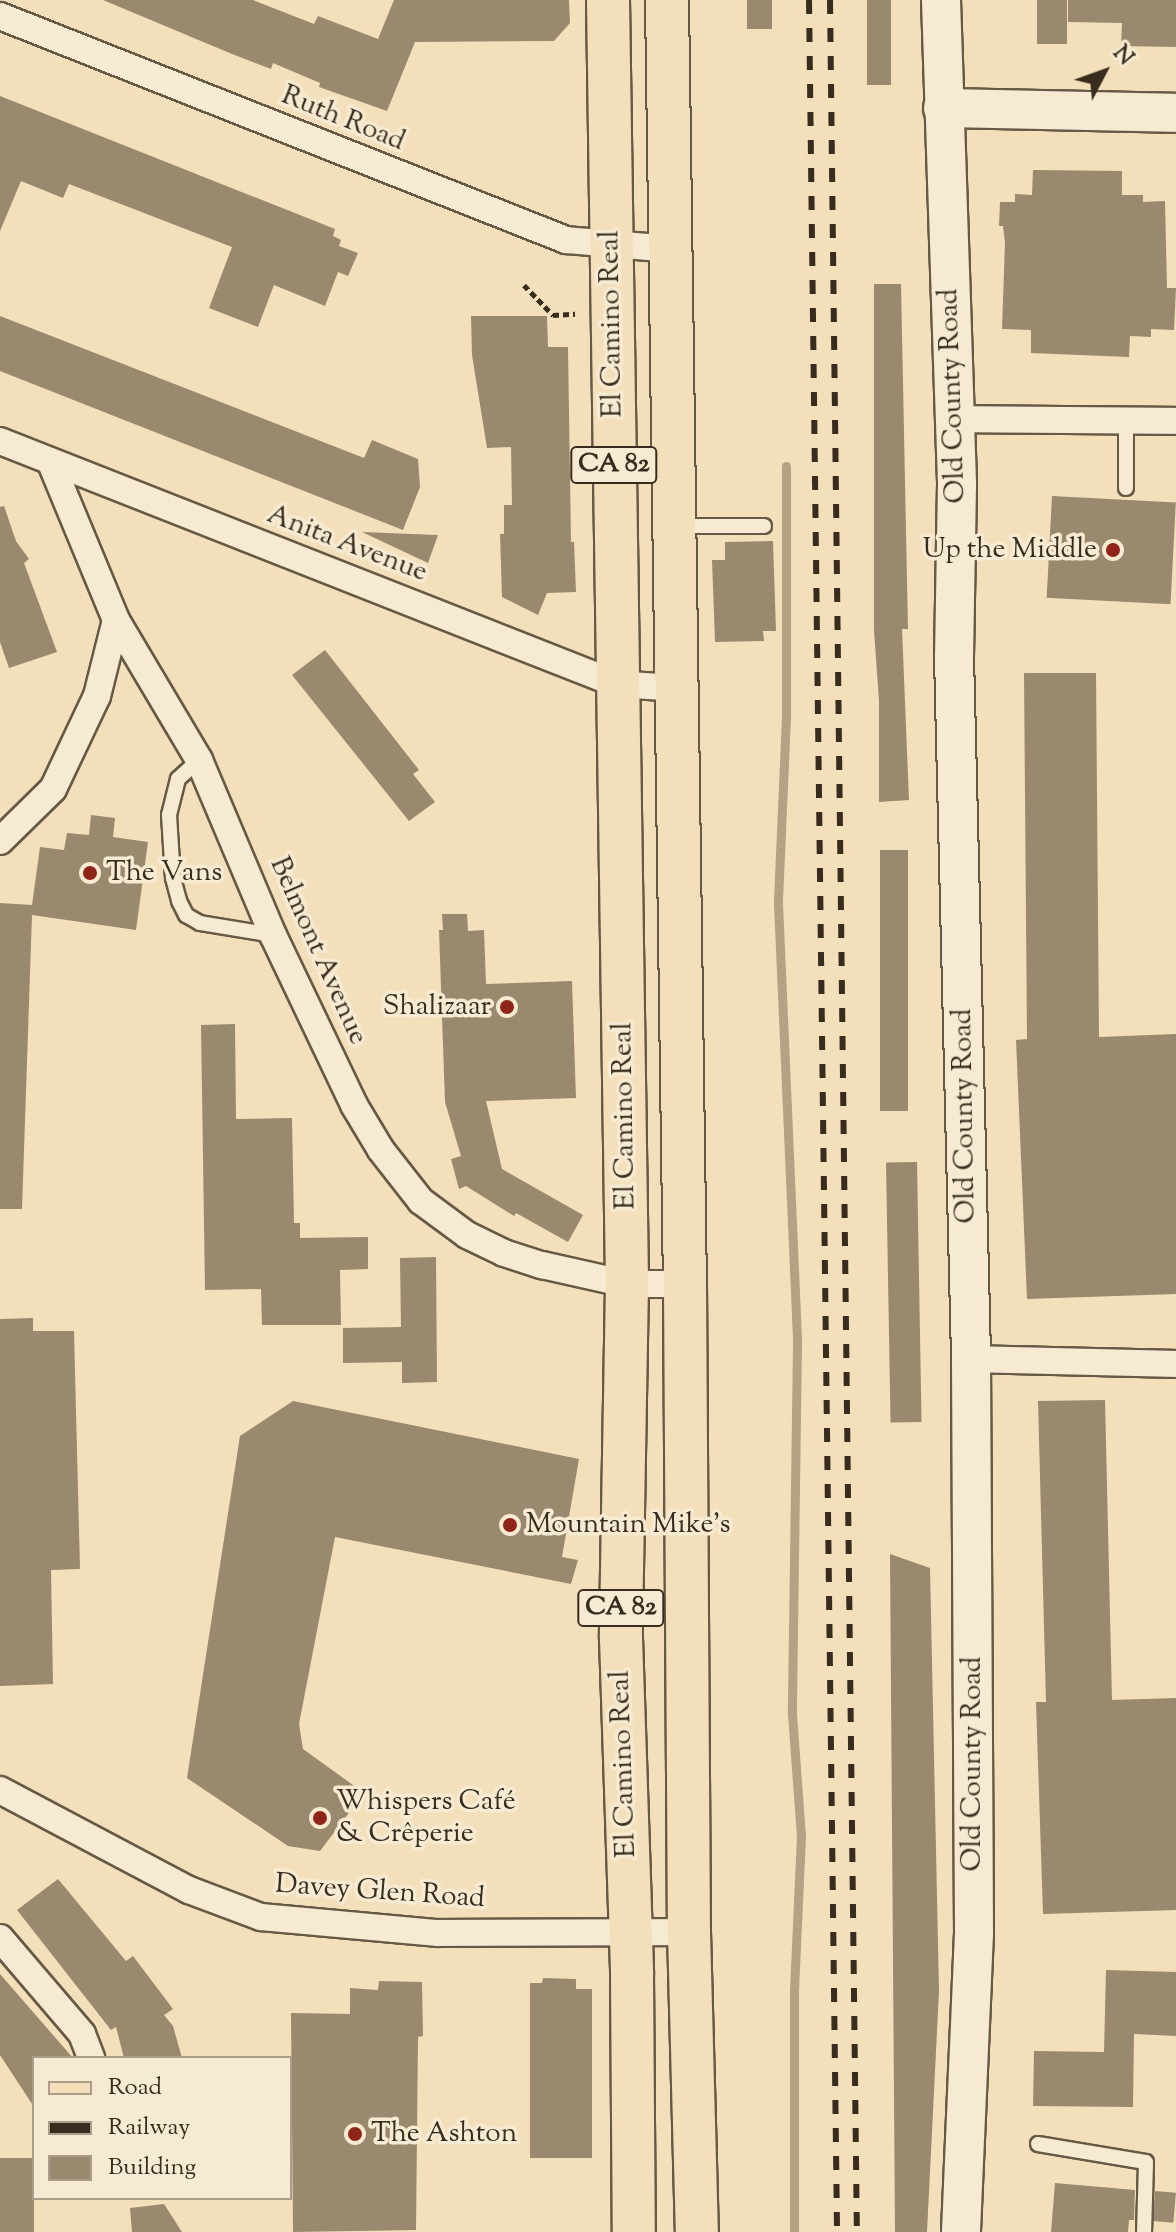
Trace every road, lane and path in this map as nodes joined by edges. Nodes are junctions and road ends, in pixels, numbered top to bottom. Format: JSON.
{"nodes":[{"id":1,"x":608,"y":0,"type":"edge"},
{"id":2,"x":667,"y":0,"type":"edge"},
{"id":3,"x":941,"y":0,"type":"edge"},
{"id":4,"x":0,"y":16,"type":"edge"},
{"id":5,"x":943,"y":108,"type":"junction"},
{"id":6,"x":1176,"y":113,"type":"edge"},
{"id":7,"x":610,"y":247,"type":"junction"},
{"id":8,"x":670,"y":249,"type":"junction"},
{"id":9,"x":524,"y":285,"type":"dead end"},
{"id":10,"x":575,"y":314,"type":"dead end"},
{"id":11,"x":955,"y":419,"type":"junction"},
{"id":12,"x":1126,"y":421,"type":"junction"},
{"id":13,"x":1176,"y":421,"type":"edge"},
{"id":14,"x":0,"y":441,"type":"edge"},
{"id":15,"x":51,"y":463,"type":"junction"},
{"id":16,"x":1126,"y":488,"type":"dead end"},
{"id":17,"x":674,"y":526,"type":"junction"},
{"id":18,"x":764,"y":526,"type":"dead end"},
{"id":19,"x":116,"y":620,"type":"junction"},
{"id":20,"x":617,"y":684,"type":"junction"},
{"id":21,"x":676,"y":688,"type":"junction"},
{"id":22,"x":199,"y":760,"type":"junction"},
{"id":23,"x":0,"y":841,"type":"edge"},
{"id":24,"x":273,"y":935,"type":"junction"},
{"id":25,"x":627,"y":1284,"type":"junction"},
{"id":26,"x":685,"y":1284,"type":"junction"},
{"id":27,"x":971,"y":1359,"type":"junction"},
{"id":28,"x":1176,"y":1364,"type":"edge"},
{"id":29,"x":0,"y":1790,"type":"edge"},
{"id":30,"x":629,"y":1932,"type":"junction"},
{"id":31,"x":689,"y":1932,"type":"junction"},
{"id":32,"x":0,"y":1938,"type":"edge"},
{"id":33,"x":90,"y":2056,"type":"edge"},
{"id":34,"x":1038,"y":2144,"type":"dead end"},
{"id":35,"x":634,"y":2232,"type":"edge"},
{"id":36,"x":697,"y":2232,"type":"edge"},
{"id":37,"x":961,"y":2232,"type":"edge"},
{"id":38,"x":1144,"y":2232,"type":"edge"}],
"edges":[{"from":1,"to":7,"type":"main road","name":"El Camino Real","number":"CA 82"},
{"from":2,"to":8,"type":"main road","name":"El Camino Real","number":"CA 82"},
{"from":3,"to":5,"type":"street","name":"Old County Road"},
{"from":4,"to":7,"type":"street","name":"Ruth Road"},
{"from":5,"to":6,"type":"street"},
{"from":5,"to":11,"type":"street","name":"Old County Road"},
{"from":7,"to":8,"type":"street","name":"Ruth Road"},
{"from":7,"to":20,"type":"main road","name":"El Camino Real","number":"CA 82"},
{"from":8,"to":17,"type":"main road","name":"El Camino Real","number":"CA 82"},
{"from":9,"to":10,"type":"path"},
{"from":11,"to":12,"type":"street"},
{"from":11,"to":27,"type":"street","name":"Old County Road"},
{"from":12,"to":13,"type":"street"},
{"from":12,"to":16,"type":"lane"},
{"from":14,"to":15,"type":"street","name":"Anita Avenue"},
{"from":15,"to":19,"type":"street","name":"Belmont Avenue"},
{"from":15,"to":20,"type":"street","name":"Anita Avenue"},
{"from":17,"to":18,"type":"lane"},
{"from":17,"to":21,"type":"main road","name":"El Camino Real","number":"CA 82"},
{"from":19,"to":22,"type":"street","name":"Belmont Avenue"},
{"from":19,"to":23,"type":"street"},
{"from":20,"to":21,"type":"street","name":"Anita Avenue"},
{"from":20,"to":25,"type":"main road","name":"El Camino Real","number":"CA 82"},
{"from":21,"to":26,"type":"main road","name":"El Camino Real","number":"CA 82"},
{"from":22,"to":24,"type":"street","name":"Belmont Avenue"},
{"from":22,"to":24,"type":"lane"},
{"from":24,"to":25,"type":"street","name":"Belmont Avenue"},
{"from":25,"to":26,"type":"street","name":"Belmont Avenue"},
{"from":25,"to":30,"type":"main road","name":"El Camino Real","number":"CA 82"},
{"from":26,"to":31,"type":"main road","name":"El Camino Real","number":"CA 82"},
{"from":27,"to":28,"type":"street"},
{"from":27,"to":37,"type":"street","name":"Old County Road"},
{"from":29,"to":30,"type":"street","name":"Davey Glen Road"},
{"from":30,"to":31,"type":"street","name":"Davey Glen Road"},
{"from":30,"to":35,"type":"main road","name":"El Camino Real","number":"CA 82"},
{"from":31,"to":36,"type":"main road","name":"El Camino Real","number":"CA 82"},
{"from":32,"to":33,"type":"street"},
{"from":34,"to":38,"type":"lane"}]}
